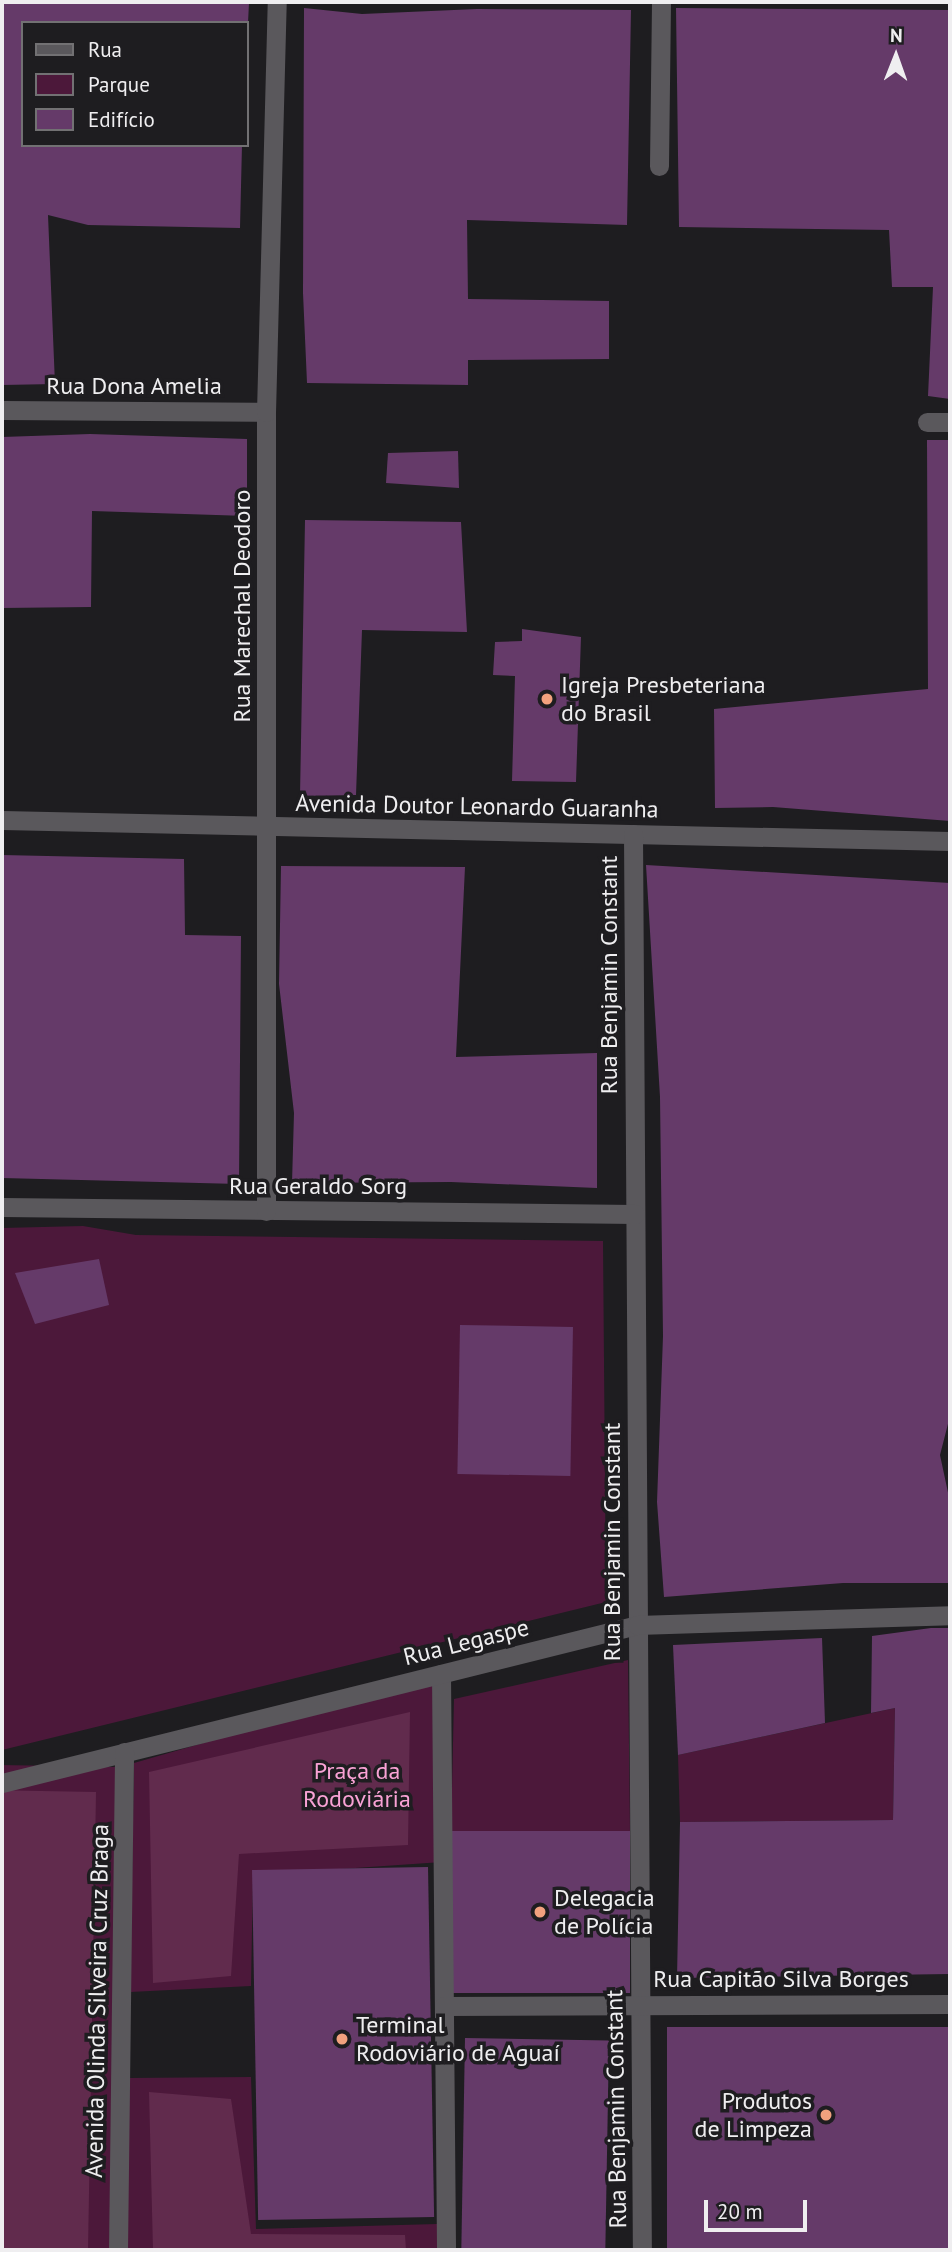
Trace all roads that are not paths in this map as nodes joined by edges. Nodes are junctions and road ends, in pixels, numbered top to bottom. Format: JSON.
{"nodes":[{"id":1,"x":277,"y":2,"type":"edge"},
{"id":2,"x":661,"y":2,"type":"edge"},
{"id":3,"x":659,"y":166,"type":"dead end"},
{"id":4,"x":2,"y":410,"type":"edge"},
{"id":5,"x":266,"y":412,"type":"junction"},
{"id":6,"x":928,"y":422,"type":"dead end"},
{"id":7,"x":950,"y":422,"type":"edge"},
{"id":8,"x":2,"y":820,"type":"edge"},
{"id":9,"x":267,"y":825,"type":"junction"},
{"id":10,"x":633,"y":834,"type":"junction"},
{"id":11,"x":950,"y":841,"type":"edge"},
{"id":12,"x":2,"y":1207,"type":"edge"},
{"id":13,"x":266,"y":1211,"type":"junction"},
{"id":14,"x":635,"y":1214,"type":"junction"},
{"id":15,"x":950,"y":1615,"type":"edge"},
{"id":16,"x":637,"y":1625,"type":"junction"},
{"id":17,"x":441,"y":1674,"type":"junction"},
{"id":18,"x":124,"y":1752,"type":"junction"},
{"id":19,"x":2,"y":1783,"type":"edge"},
{"id":20,"x":639,"y":2003,"type":"junction"},
{"id":21,"x":950,"y":2004,"type":"edge"},
{"id":22,"x":444,"y":2006,"type":"junction"},
{"id":23,"x":118,"y":2250,"type":"edge"},
{"id":24,"x":446,"y":2250,"type":"edge"},
{"id":25,"x":642,"y":2250,"type":"edge"}],
"edges":[{"from":1,"to":5,"type":"street","name":"Rua Marechal Deodoro"},
{"from":2,"to":3,"type":"street"},
{"from":4,"to":5,"type":"street","name":"Rua Dona Amelia"},
{"from":5,"to":9,"type":"street","name":"Rua Marechal Deodoro"},
{"from":6,"to":7,"type":"street"},
{"from":8,"to":9,"type":"street","name":"Avenida Doutor Leonardo Guaranha"},
{"from":9,"to":10,"type":"street","name":"Avenida Doutor Leonardo Guaranha"},
{"from":9,"to":13,"type":"street","name":"Rua Marechal Deodoro"},
{"from":10,"to":11,"type":"street","name":"Avenida Doutor Leonardo Guaranha"},
{"from":10,"to":14,"type":"street","name":"Rua Benjamin Constant"},
{"from":12,"to":13,"type":"street","name":"Rua Geraldo Sorg"},
{"from":13,"to":14,"type":"street","name":"Rua Geraldo Sorg"},
{"from":14,"to":16,"type":"street","name":"Rua Benjamin Constant"},
{"from":15,"to":16,"type":"street","name":"Rua Legaspe"},
{"from":16,"to":17,"type":"street","name":"Rua Legaspe"},
{"from":16,"to":20,"type":"street","name":"Rua Benjamin Constant"},
{"from":17,"to":18,"type":"street","name":"Rua Legaspe"},
{"from":17,"to":22,"type":"street"},
{"from":18,"to":19,"type":"street","name":"Rua Legaspe"},
{"from":18,"to":23,"type":"street","name":"Avenida Olinda Silveira Cruz Braga"},
{"from":20,"to":21,"type":"street","name":"Rua Capitão Silva Borges"},
{"from":20,"to":22,"type":"street","name":"Rua Capitão Silva Borges"},
{"from":20,"to":25,"type":"street","name":"Rua Benjamin Constant"},
{"from":22,"to":24,"type":"street"}]}
